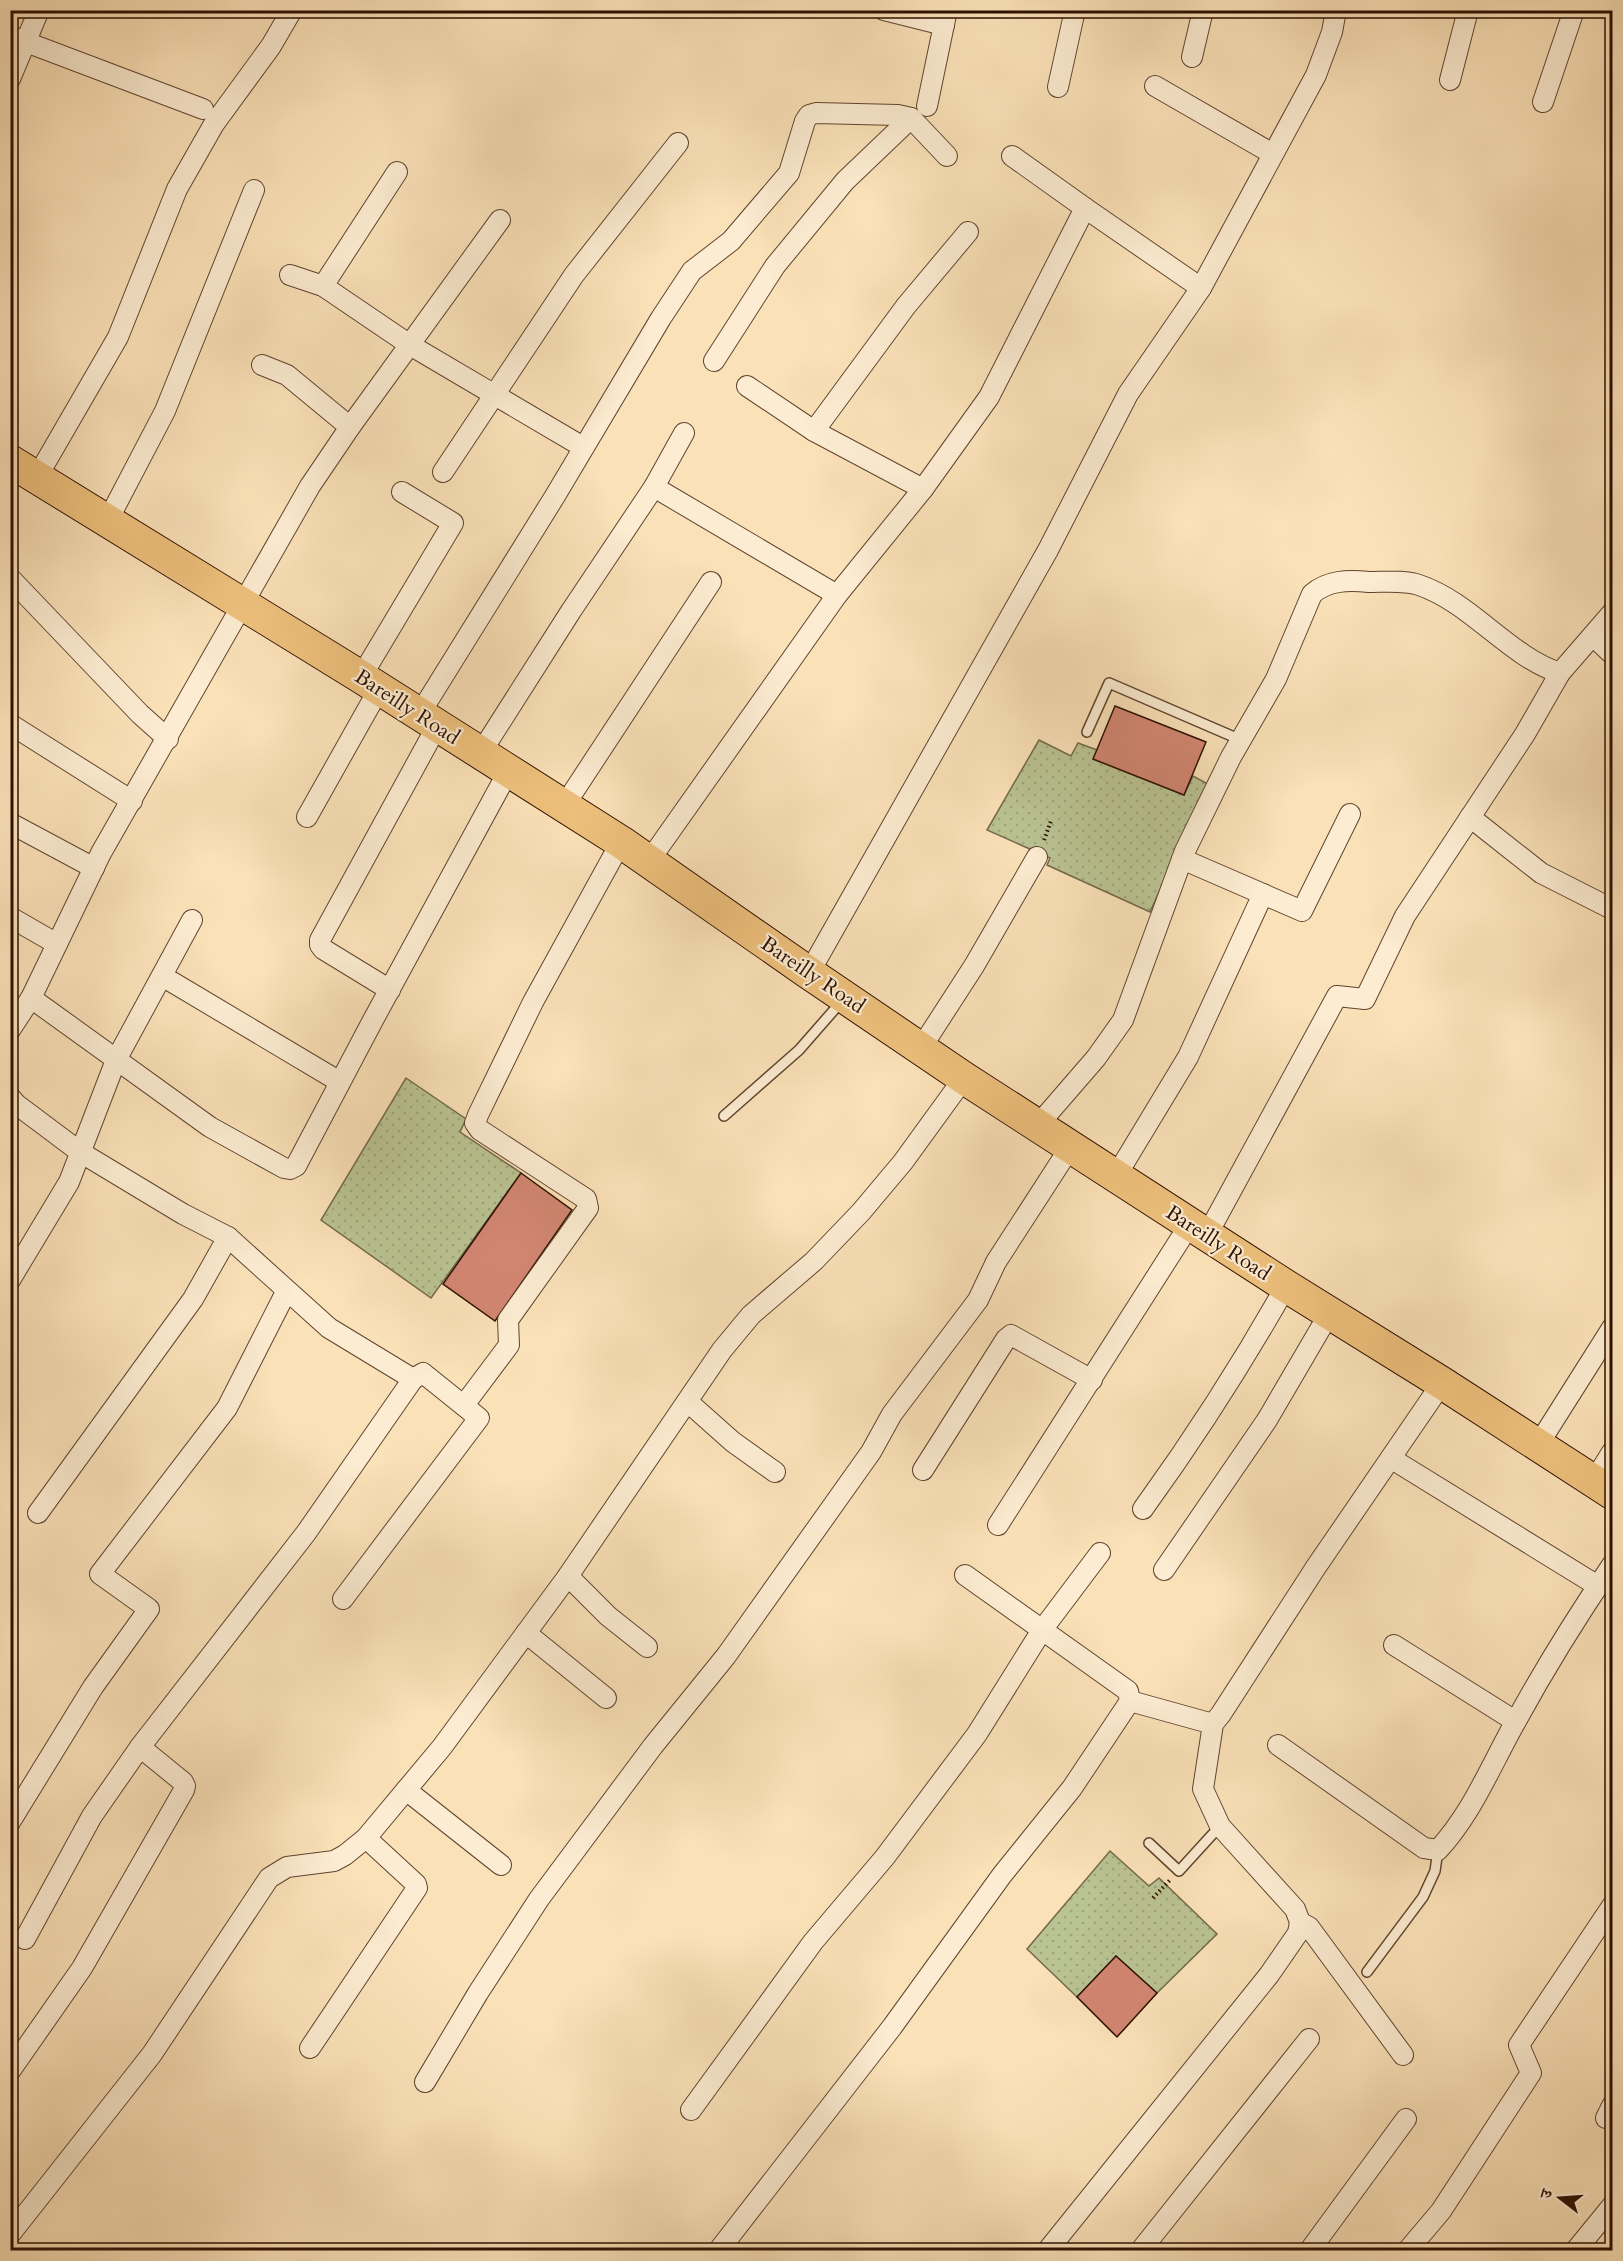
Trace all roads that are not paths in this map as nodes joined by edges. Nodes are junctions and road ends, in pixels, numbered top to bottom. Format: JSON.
{"nodes":[{"id":1,"x":39,"y":10,"type":"edge"},
{"id":2,"x":292,"y":10,"type":"edge"},
{"id":3,"x":884,"y":10,"type":"edge"},
{"id":4,"x":1075,"y":10,"type":"edge"},
{"id":5,"x":1203,"y":10,"type":"edge"},
{"id":6,"x":1336,"y":10,"type":"edge"},
{"id":7,"x":1468,"y":10,"type":"edge"},
{"id":8,"x":1574,"y":10,"type":"edge"},
{"id":9,"x":945,"y":18,"type":"edge"},
{"id":10,"x":18,"y":39,"type":"edge"},
{"id":11,"x":1192,"y":57,"type":"dead end"},
{"id":12,"x":10,"y":79,"type":"edge"},
{"id":13,"x":1450,"y":80,"type":"dead end"},
{"id":14,"x":1155,"y":86,"type":"dead end"},
{"id":15,"x":1058,"y":87,"type":"dead end"},
{"id":16,"x":1543,"y":102,"type":"dead end"},
{"id":17,"x":203,"y":109,"type":"dead end"},
{"id":18,"x":919,"y":112,"type":"junction"},
{"id":19,"x":678,"y":142,"type":"dead end"},
{"id":20,"x":1273,"y":154,"type":"junction"},
{"id":21,"x":947,"y":156,"type":"dead end"},
{"id":22,"x":1012,"y":156,"type":"dead end"},
{"id":23,"x":397,"y":172,"type":"dead end"},
{"id":24,"x":254,"y":190,"type":"dead end"},
{"id":25,"x":1085,"y":208,"type":"junction"},
{"id":26,"x":500,"y":220,"type":"dead end"},
{"id":27,"x":968,"y":232,"type":"dead end"},
{"id":28,"x":290,"y":275,"type":"dead end"},
{"id":29,"x":323,"y":286,"type":"junction"},
{"id":30,"x":1201,"y":288,"type":"junction"},
{"id":31,"x":410,"y":345,"type":"junction"},
{"id":32,"x":714,"y":362,"type":"dead end"},
{"id":33,"x":262,"y":365,"type":"dead end"},
{"id":34,"x":747,"y":387,"type":"dead end"},
{"id":35,"x":494,"y":393,"type":"junction"},
{"id":36,"x":350,"y":427,"type":"junction"},
{"id":37,"x":814,"y":431,"type":"junction"},
{"id":38,"x":684,"y":433,"type":"dead end"},
{"id":39,"x":583,"y":447,"type":"junction"},
{"id":40,"x":10,"y":461,"type":"edge"},
{"id":41,"x":442,"y":472,"type":"dead end"},
{"id":42,"x":37,"y":477,"type":"junction"},
{"id":43,"x":654,"y":487,"type":"junction"},
{"id":44,"x":923,"y":489,"type":"junction"},
{"id":45,"x":402,"y":492,"type":"dead end"},
{"id":46,"x":108,"y":520,"type":"junction"},
{"id":47,"x":10,"y":578,"type":"edge"},
{"id":48,"x":711,"y":582,"type":"dead end"},
{"id":49,"x":837,"y":595,"type":"junction"},
{"id":50,"x":244,"y":604,"type":"junction"},
{"id":51,"x":1612,"y":613,"type":"edge"},
{"id":52,"x":1593,"y":636,"type":"junction"},
{"id":53,"x":1612,"y":654,"type":"edge"},
{"id":54,"x":1560,"y":673,"type":"junction"},
{"id":55,"x":370,"y":683,"type":"junction"},
{"id":56,"x":428,"y":721,"type":"junction"},
{"id":57,"x":10,"y":724,"type":"edge"},
{"id":58,"x":1087,"y":732,"type":"dead end"},
{"id":59,"x":168,"y":739,"type":"junction"},
{"id":60,"x":1241,"y":740,"type":"junction"},
{"id":61,"x":480,"y":754,"type":"junction"},
{"id":62,"x":509,"y":770,"type":"junction"},
{"id":63,"x":132,"y":801,"type":"junction"},
{"id":64,"x":564,"y":806,"type":"junction"},
{"id":65,"x":1350,"y":814,"type":"dead end"},
{"id":66,"x":306,"y":817,"type":"dead end"},
{"id":67,"x":1470,"y":817,"type":"junction"},
{"id":68,"x":10,"y":823,"type":"edge"},
{"id":69,"x":621,"y":842,"type":"junction"},
{"id":70,"x":1037,"y":857,"type":"dead end"},
{"id":71,"x":1182,"y":859,"type":"junction"},
{"id":72,"x":649,"y":861,"type":"junction"},
{"id":73,"x":94,"y":868,"type":"junction"},
{"id":74,"x":1263,"y":894,"type":"junction"},
{"id":75,"x":1612,"y":909,"type":"edge"},
{"id":76,"x":10,"y":917,"type":"edge"},
{"id":77,"x":192,"y":920,"type":"dead end"},
{"id":78,"x":57,"y":944,"type":"junction"},
{"id":79,"x":809,"y":973,"type":"junction"},
{"id":80,"x":162,"y":976,"type":"junction"},
{"id":81,"x":390,"y":990,"type":"junction"},
{"id":82,"x":30,"y":998,"type":"junction"},
{"id":83,"x":845,"y":998,"type":"junction"},
{"id":84,"x":13,"y":1020,"type":"edge"},
{"id":85,"x":921,"y":1048,"type":"junction"},
{"id":86,"x":116,"y":1060,"type":"junction"},
{"id":87,"x":964,"y":1078,"type":"junction"},
{"id":88,"x":340,"y":1082,"type":"junction"},
{"id":89,"x":12,"y":1104,"type":"edge"},
{"id":90,"x":724,"y":1116,"type":"dead end"},
{"id":91,"x":1038,"y":1125,"type":"junction"},
{"id":92,"x":1071,"y":1146,"type":"junction"},
{"id":93,"x":80,"y":1152,"type":"junction"},
{"id":94,"x":1116,"y":1176,"type":"junction"},
{"id":95,"x":1198,"y":1230,"type":"junction"},
{"id":96,"x":228,"y":1237,"type":"junction"},
{"id":97,"x":10,"y":1280,"type":"edge"},
{"id":98,"x":1286,"y":1286,"type":"junction"},
{"id":99,"x":286,"y":1292,"type":"junction"},
{"id":100,"x":1329,"y":1314,"type":"junction"},
{"id":101,"x":1612,"y":1328,"type":"edge"},
{"id":102,"x":413,"y":1379,"type":"junction"},
{"id":103,"x":1092,"y":1380,"type":"junction"},
{"id":104,"x":1442,"y":1383,"type":"junction"},
{"id":105,"x":688,"y":1402,"type":"junction"},
{"id":106,"x":464,"y":1405,"type":"junction"},
{"id":107,"x":1538,"y":1445,"type":"junction"},
{"id":108,"x":1612,"y":1452,"type":"edge"},
{"id":109,"x":1392,"y":1459,"type":"junction"},
{"id":110,"x":923,"y":1470,"type":"dead end"},
{"id":111,"x":775,"y":1472,"type":"dead end"},
{"id":112,"x":1603,"y":1487,"type":"edge"},
{"id":113,"x":1143,"y":1509,"type":"dead end"},
{"id":114,"x":38,"y":1513,"type":"dead end"},
{"id":115,"x":998,"y":1525,"type":"dead end"},
{"id":116,"x":1100,"y":1553,"type":"dead end"},
{"id":117,"x":1612,"y":1565,"type":"edge"},
{"id":118,"x":1164,"y":1570,"type":"dead end"},
{"id":119,"x":965,"y":1575,"type":"dead end"},
{"id":120,"x":568,"y":1576,"type":"junction"},
{"id":121,"x":1598,"y":1586,"type":"junction"},
{"id":122,"x":343,"y":1599,"type":"dead end"},
{"id":123,"x":1042,"y":1630,"type":"junction"},
{"id":124,"x":526,"y":1632,"type":"junction"},
{"id":125,"x":1394,"y":1645,"type":"dead end"},
{"id":126,"x":647,"y":1647,"type":"dead end"},
{"id":127,"x":606,"y":1698,"type":"dead end"},
{"id":128,"x":1130,"y":1701,"type":"junction"},
{"id":129,"x":1515,"y":1722,"type":"junction"},
{"id":130,"x":1213,"y":1724,"type":"junction"},
{"id":131,"x":1278,"y":1745,"type":"dead end"},
{"id":132,"x":140,"y":1747,"type":"junction"},
{"id":133,"x":406,"y":1790,"type":"junction"},
{"id":134,"x":10,"y":1822,"type":"edge"},
{"id":135,"x":1221,"y":1826,"type":"junction"},
{"id":136,"x":366,"y":1838,"type":"junction"},
{"id":137,"x":1149,"y":1843,"type":"dead end"},
{"id":138,"x":1438,"y":1850,"type":"junction"},
{"id":139,"x":501,"y":1865,"type":"dead end"},
{"id":140,"x":1612,"y":1906,"type":"edge"},
{"id":141,"x":1300,"y":1922,"type":"junction"},
{"id":142,"x":24,"y":1940,"type":"dead end"},
{"id":143,"x":1367,"y":1972,"type":"dead end"},
{"id":144,"x":1309,"y":2039,"type":"dead end"},
{"id":145,"x":310,"y":2048,"type":"dead end"},
{"id":146,"x":1403,"y":2055,"type":"dead end"},
{"id":147,"x":10,"y":2071,"type":"edge"},
{"id":148,"x":425,"y":2082,"type":"dead end"},
{"id":149,"x":691,"y":2110,"type":"dead end"},
{"id":150,"x":1406,"y":2119,"type":"dead end"},
{"id":151,"x":1612,"y":2205,"type":"edge"},
{"id":152,"x":11,"y":2233,"type":"edge"},
{"id":153,"x":718,"y":2250,"type":"edge"},
{"id":154,"x":1048,"y":2250,"type":"edge"},
{"id":155,"x":1141,"y":2250,"type":"edge"},
{"id":156,"x":1310,"y":2250,"type":"edge"},
{"id":157,"x":1408,"y":2250,"type":"edge"},
{"id":158,"x":1576,"y":2250,"type":"edge"}],
"edges":[{"from":1,"to":10,"type":"street"},
{"from":2,"to":42,"type":"street"},
{"from":3,"to":9,"type":"street"},
{"from":4,"to":15,"type":"street"},
{"from":5,"to":11,"type":"street"},
{"from":6,"to":20,"type":"street"},
{"from":7,"to":13,"type":"street"},
{"from":8,"to":16,"type":"street"},
{"from":9,"to":18,"type":"street"},
{"from":10,"to":12,"type":"street"},
{"from":10,"to":17,"type":"street"},
{"from":14,"to":20,"type":"street"},
{"from":18,"to":21,"type":"street"},
{"from":18,"to":32,"type":"street"},
{"from":18,"to":39,"type":"street"},
{"from":19,"to":35,"type":"street"},
{"from":20,"to":30,"type":"street"},
{"from":22,"to":25,"type":"street"},
{"from":23,"to":29,"type":"street"},
{"from":24,"to":46,"type":"street"},
{"from":25,"to":30,"type":"street"},
{"from":25,"to":44,"type":"street"},
{"from":26,"to":31,"type":"street"},
{"from":27,"to":37,"type":"street"},
{"from":28,"to":29,"type":"street"},
{"from":29,"to":31,"type":"street"},
{"from":30,"to":79,"type":"street"},
{"from":31,"to":35,"type":"street"},
{"from":31,"to":36,"type":"street"},
{"from":33,"to":36,"type":"street"},
{"from":34,"to":37,"type":"street"},
{"from":35,"to":39,"type":"street"},
{"from":35,"to":41,"type":"street"},
{"from":36,"to":50,"type":"street"},
{"from":37,"to":44,"type":"street"},
{"from":38,"to":43,"type":"street"},
{"from":39,"to":56,"type":"street"},
{"from":40,"to":42,"type":"highway","name":"Bareilly Road"},
{"from":42,"to":46,"type":"highway","name":"Bareilly Road"},
{"from":43,"to":49,"type":"street"},
{"from":43,"to":61,"type":"street"},
{"from":44,"to":49,"type":"street"},
{"from":45,"to":55,"type":"street"},
{"from":46,"to":50,"type":"highway","name":"Bareilly Road"},
{"from":47,"to":59,"type":"street"},
{"from":48,"to":64,"type":"street"},
{"from":49,"to":72,"type":"street"},
{"from":50,"to":55,"type":"highway","name":"Bareilly Road"},
{"from":50,"to":59,"type":"street"},
{"from":51,"to":52,"type":"street"},
{"from":52,"to":53,"type":"street"},
{"from":52,"to":54,"type":"street"},
{"from":54,"to":60,"type":"street"},
{"from":54,"to":67,"type":"street"},
{"from":55,"to":56,"type":"highway","name":"Bareilly Road"},
{"from":55,"to":66,"type":"street"},
{"from":56,"to":61,"type":"highway","name":"Bareilly Road"},
{"from":56,"to":81,"type":"street"},
{"from":57,"to":63,"type":"street"},
{"from":58,"to":60,"type":"lane"},
{"from":59,"to":63,"type":"street"},
{"from":60,"to":71,"type":"street"},
{"from":61,"to":62,"type":"highway","name":"Bareilly Road"},
{"from":62,"to":64,"type":"highway","name":"Bareilly Road"},
{"from":62,"to":81,"type":"street"},
{"from":63,"to":73,"type":"street"},
{"from":64,"to":69,"type":"highway","name":"Bareilly Road"},
{"from":65,"to":74,"type":"street"},
{"from":67,"to":75,"type":"street"},
{"from":67,"to":95,"type":"street"},
{"from":68,"to":73,"type":"street"},
{"from":69,"to":72,"type":"highway","name":"Bareilly Road"},
{"from":69,"to":106,"type":"street"},
{"from":70,"to":85,"type":"street"},
{"from":71,"to":74,"type":"street"},
{"from":71,"to":91,"type":"street"},
{"from":72,"to":79,"type":"highway","name":"Bareilly Road"},
{"from":73,"to":78,"type":"street"},
{"from":74,"to":94,"type":"street"},
{"from":76,"to":78,"type":"street"},
{"from":77,"to":80,"type":"street"},
{"from":78,"to":82,"type":"street"},
{"from":79,"to":83,"type":"highway","name":"Bareilly Road"},
{"from":80,"to":86,"type":"street"},
{"from":80,"to":88,"type":"street"},
{"from":81,"to":88,"type":"street"},
{"from":82,"to":84,"type":"street"},
{"from":82,"to":86,"type":"street"},
{"from":83,"to":85,"type":"highway","name":"Bareilly Road"},
{"from":83,"to":90,"type":"lane"},
{"from":85,"to":87,"type":"highway","name":"Bareilly Road"},
{"from":86,"to":88,"type":"street"},
{"from":86,"to":93,"type":"street"},
{"from":87,"to":91,"type":"highway","name":"Bareilly Road"},
{"from":87,"to":105,"type":"street"},
{"from":89,"to":93,"type":"street"},
{"from":91,"to":92,"type":"highway","name":"Bareilly Road"},
{"from":92,"to":94,"type":"highway","name":"Bareilly Road"},
{"from":92,"to":148,"type":"street"},
{"from":93,"to":96,"type":"street"},
{"from":93,"to":97,"type":"street"},
{"from":94,"to":95,"type":"highway","name":"Bareilly Road"},
{"from":95,"to":98,"type":"highway","name":"Bareilly Road"},
{"from":95,"to":103,"type":"street"},
{"from":96,"to":99,"type":"street"},
{"from":96,"to":114,"type":"street"},
{"from":98,"to":100,"type":"highway","name":"Bareilly Road"},
{"from":98,"to":113,"type":"street"},
{"from":99,"to":102,"type":"street"},
{"from":99,"to":134,"type":"street"},
{"from":100,"to":104,"type":"highway","name":"Bareilly Road"},
{"from":100,"to":118,"type":"street"},
{"from":101,"to":107,"type":"street"},
{"from":102,"to":106,"type":"street"},
{"from":102,"to":132,"type":"street"},
{"from":103,"to":110,"type":"street"},
{"from":103,"to":115,"type":"street"},
{"from":104,"to":107,"type":"highway","name":"Bareilly Road"},
{"from":104,"to":109,"type":"street"},
{"from":105,"to":111,"type":"street"},
{"from":105,"to":120,"type":"street"},
{"from":106,"to":122,"type":"street"},
{"from":107,"to":112,"type":"highway","name":"Bareilly Road"},
{"from":108,"to":112,"type":"street"},
{"from":109,"to":121,"type":"street"},
{"from":109,"to":130,"type":"street"},
{"from":116,"to":123,"type":"street"},
{"from":117,"to":121,"type":"street"},
{"from":119,"to":123,"type":"street"},
{"from":120,"to":124,"type":"street"},
{"from":120,"to":126,"type":"street"},
{"from":121,"to":129,"type":"street"},
{"from":123,"to":128,"type":"street"},
{"from":123,"to":149,"type":"street"},
{"from":124,"to":127,"type":"street"},
{"from":124,"to":133,"type":"street"},
{"from":125,"to":129,"type":"street"},
{"from":128,"to":130,"type":"street"},
{"from":128,"to":153,"type":"street"},
{"from":129,"to":138,"type":"street"},
{"from":130,"to":135,"type":"street"},
{"from":131,"to":138,"type":"street"},
{"from":132,"to":142,"type":"street"},
{"from":132,"to":147,"type":"street"},
{"from":133,"to":136,"type":"street"},
{"from":133,"to":139,"type":"street"},
{"from":135,"to":137,"type":"lane"},
{"from":135,"to":141,"type":"street"},
{"from":136,"to":145,"type":"street"},
{"from":136,"to":152,"type":"street"},
{"from":138,"to":143,"type":"lane"},
{"from":140,"to":157,"type":"street"},
{"from":141,"to":146,"type":"street"},
{"from":141,"to":154,"type":"street"},
{"from":144,"to":155,"type":"street"},
{"from":150,"to":156,"type":"street"},
{"from":151,"to":158,"type":"street"}]}
